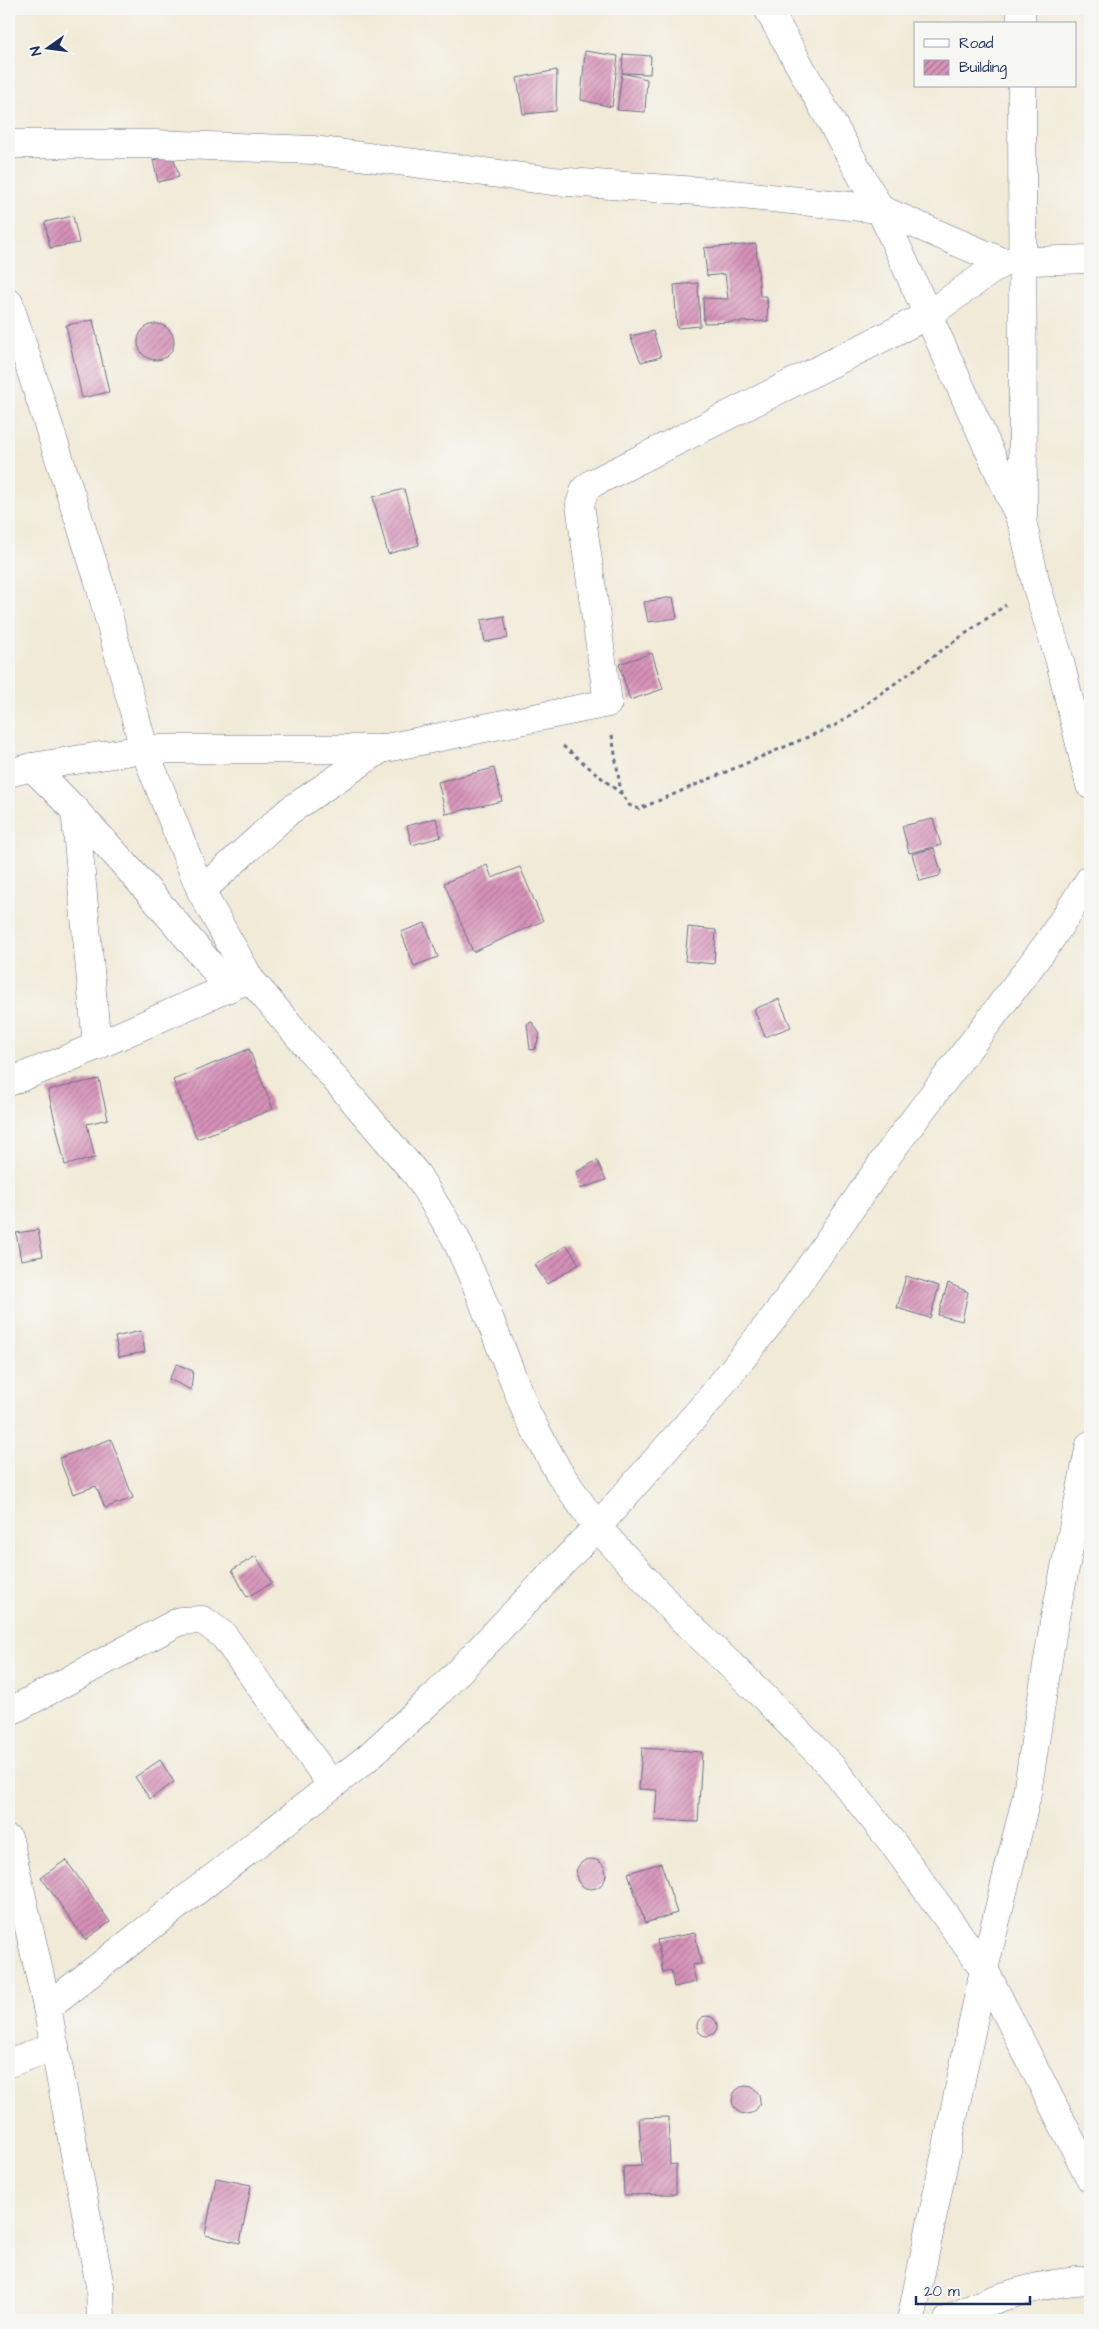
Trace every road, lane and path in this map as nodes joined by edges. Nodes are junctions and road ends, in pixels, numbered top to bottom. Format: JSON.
{"nodes":[{"id":1,"x":768,"y":9,"type":"edge"},
{"id":2,"x":1021,"y":9,"type":"edge"},
{"id":3,"x":1021,"y":22,"type":"edge"},
{"id":4,"x":1022,"y":88,"type":"edge"},
{"id":5,"x":9,"y":144,"type":"edge"},
{"id":6,"x":880,"y":209,"type":"junction"},
{"id":7,"x":1090,"y":259,"type":"edge"},
{"id":8,"x":1014,"y":262,"type":"junction"},
{"id":9,"x":9,"y":304,"type":"edge"},
{"id":10,"x":928,"y":316,"type":"junction"},
{"id":11,"x":1023,"y":525,"type":"junction"},
{"id":12,"x":1036,"y":584,"type":"junction"},
{"id":13,"x":608,"y":703,"type":"junction"},
{"id":14,"x":530,"y":719,"type":"junction"},
{"id":15,"x":144,"y":748,"type":"junction"},
{"id":16,"x":381,"y":749,"type":"junction"},
{"id":17,"x":21,"y":770,"type":"edge"},
{"id":18,"x":1090,"y":785,"type":"edge"},
{"id":19,"x":621,"y":793,"type":"junction"},
{"id":20,"x":75,"y":809,"type":"junction"},
{"id":21,"x":1090,"y":879,"type":"edge"},
{"id":22,"x":201,"y":891,"type":"junction"},
{"id":23,"x":240,"y":983,"type":"junction"},
{"id":24,"x":97,"y":1046,"type":"junction"},
{"id":25,"x":9,"y":1082,"type":"edge"},
{"id":26,"x":1090,"y":1445,"type":"edge"},
{"id":27,"x":597,"y":1527,"type":"junction"},
{"id":28,"x":9,"y":1712,"type":"edge"},
{"id":29,"x":332,"y":1786,"type":"junction"},
{"id":30,"x":9,"y":1840,"type":"edge"},
{"id":31,"x":984,"y":1969,"type":"junction"},
{"id":32,"x":47,"y":2007,"type":"junction"},
{"id":33,"x":55,"y":2046,"type":"junction"},
{"id":34,"x":9,"y":2063,"type":"edge"},
{"id":35,"x":1090,"y":2178,"type":"edge"},
{"id":36,"x":1090,"y":2280,"type":"edge"},
{"id":37,"x":102,"y":2320,"type":"edge"},
{"id":38,"x":911,"y":2320,"type":"edge"},
{"id":39,"x":948,"y":2320,"type":"edge"}],
"edges":[{"from":1,"to":6,"type":"street"},
{"from":2,"to":3,"type":"street"},
{"from":4,"to":8,"type":"street"},
{"from":5,"to":6,"type":"street"},
{"from":6,"to":8,"type":"street"},
{"from":6,"to":10,"type":"street"},
{"from":7,"to":8,"type":"street"},
{"from":8,"to":10,"type":"street"},
{"from":8,"to":11,"type":"street"},
{"from":9,"to":15,"type":"street"},
{"from":10,"to":11,"type":"street"},
{"from":10,"to":13,"type":"street"},
{"from":11,"to":12,"type":"street"},
{"from":12,"to":18,"type":"street"},
{"from":12,"to":19,"type":"path"},
{"from":13,"to":14,"type":"street"},
{"from":13,"to":19,"type":"path"},
{"from":14,"to":16,"type":"street"},
{"from":14,"to":19,"type":"path"},
{"from":15,"to":16,"type":"street"},
{"from":15,"to":17,"type":"street"},
{"from":15,"to":22,"type":"street"},
{"from":16,"to":22,"type":"street"},
{"from":17,"to":20,"type":"street"},
{"from":20,"to":23,"type":"street"},
{"from":20,"to":24,"type":"street"},
{"from":21,"to":27,"type":"street"},
{"from":22,"to":23,"type":"street"},
{"from":23,"to":24,"type":"street"},
{"from":23,"to":27,"type":"street"},
{"from":24,"to":25,"type":"street"},
{"from":26,"to":31,"type":"street"},
{"from":27,"to":29,"type":"street"},
{"from":27,"to":31,"type":"street"},
{"from":28,"to":29,"type":"street"},
{"from":29,"to":32,"type":"street"},
{"from":30,"to":32,"type":"street"},
{"from":31,"to":35,"type":"street"},
{"from":31,"to":38,"type":"street"},
{"from":32,"to":33,"type":"street"},
{"from":33,"to":34,"type":"street"},
{"from":33,"to":37,"type":"street"},
{"from":36,"to":39,"type":"street"}]}
